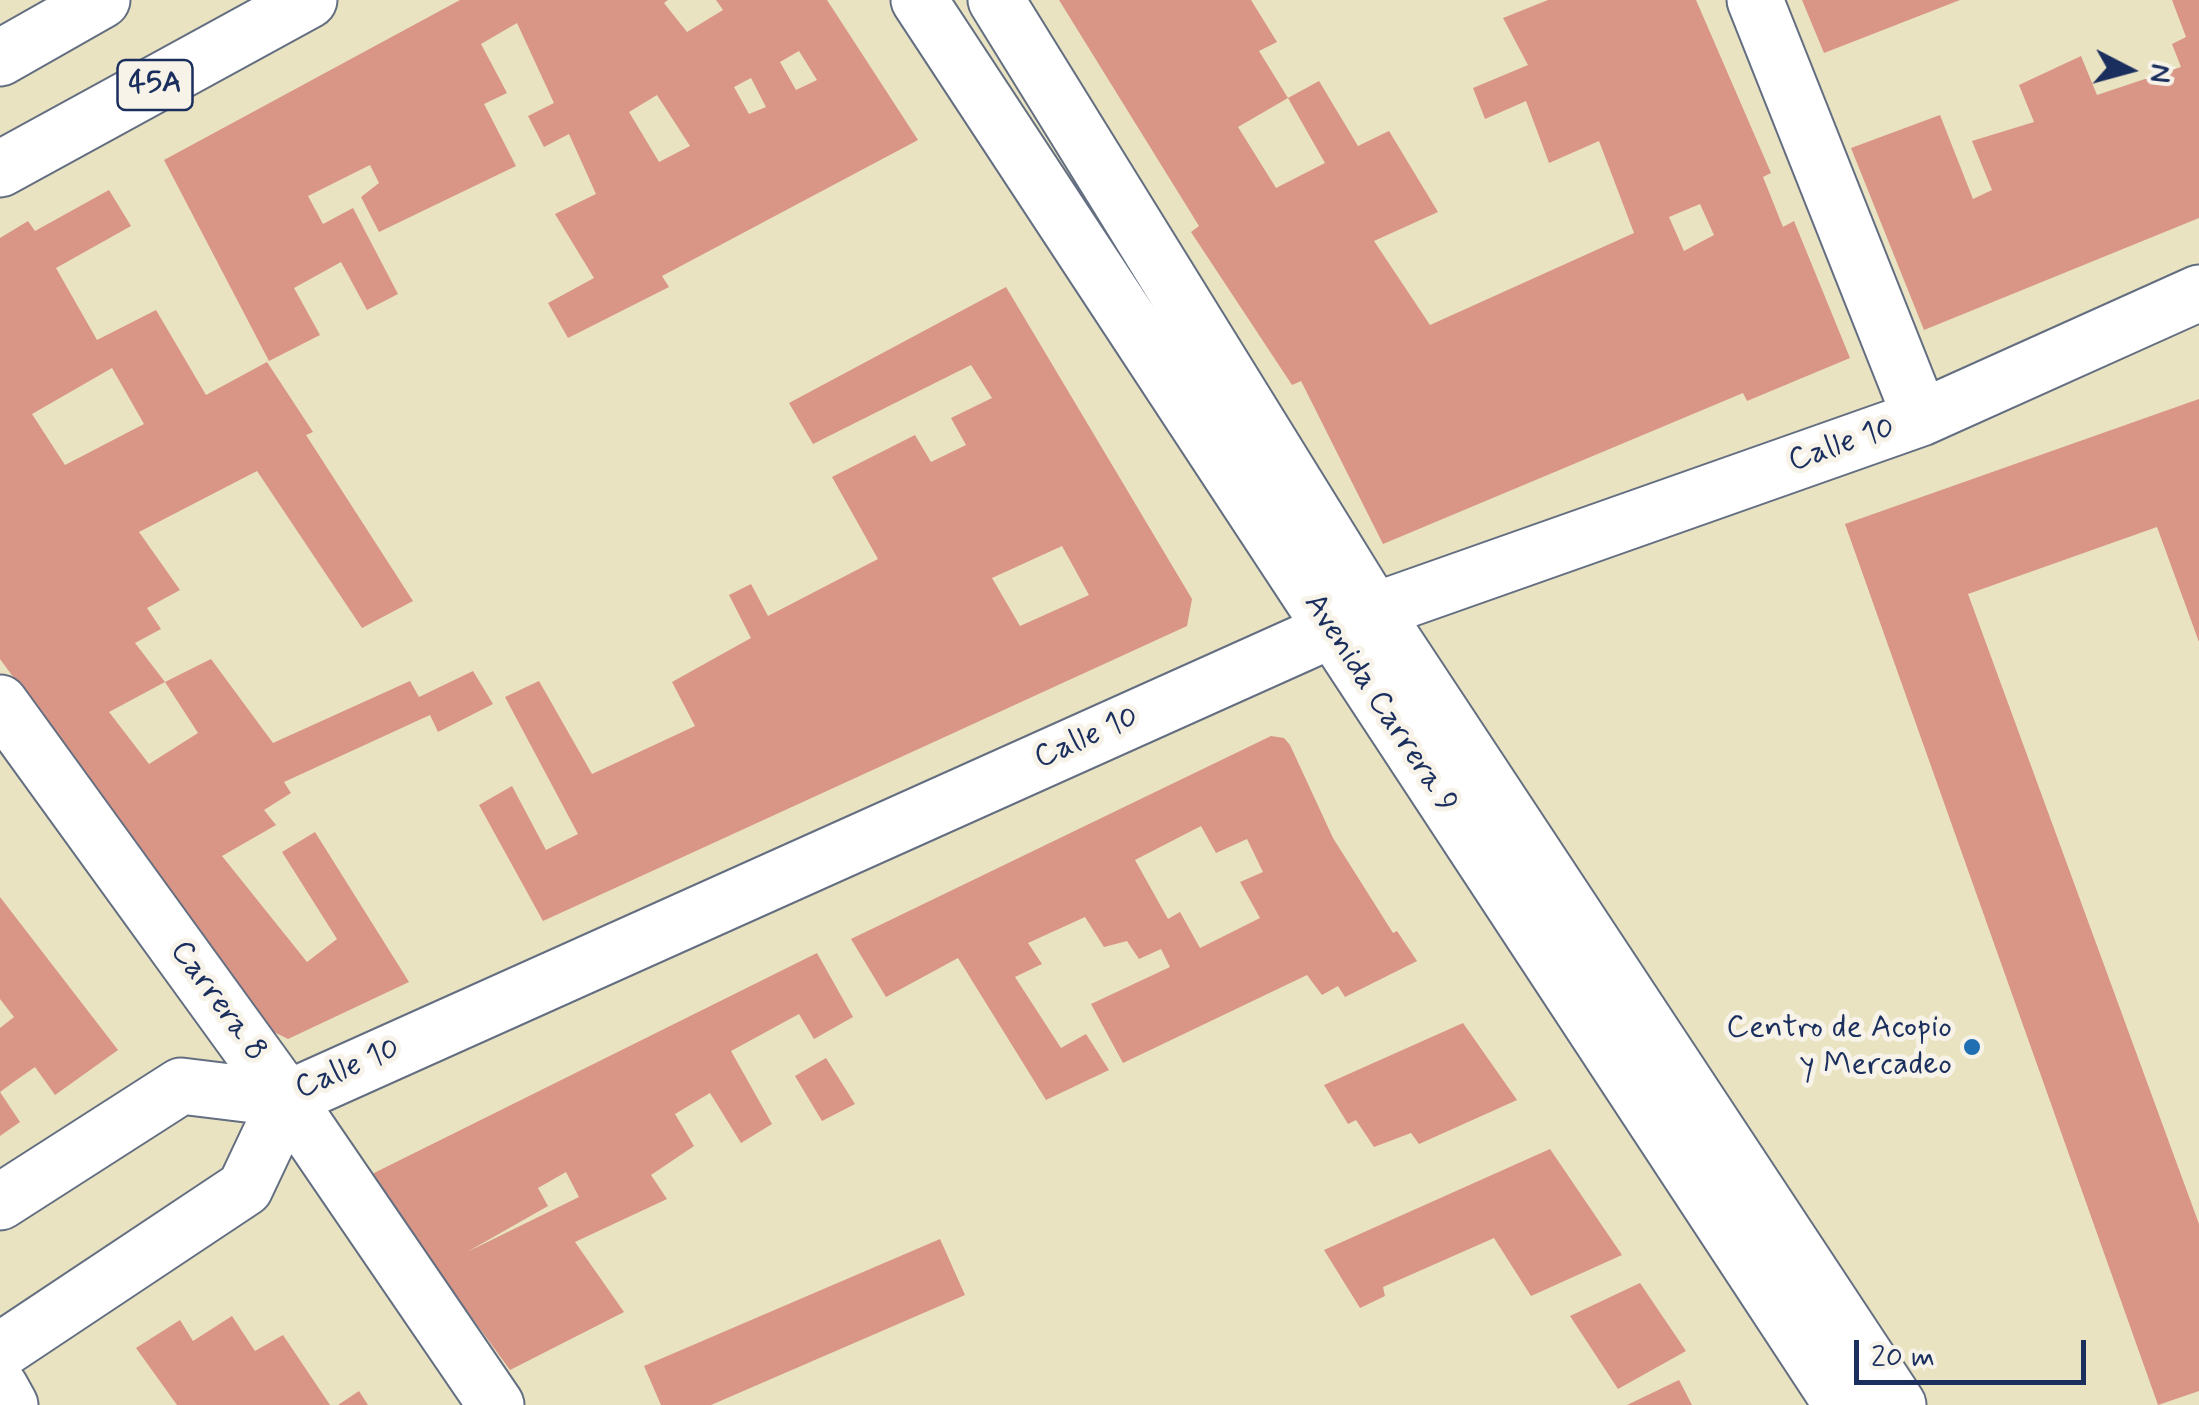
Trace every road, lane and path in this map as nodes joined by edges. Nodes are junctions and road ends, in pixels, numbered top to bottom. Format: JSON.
{"nodes":[{"id":1,"x":102,"y":0,"type":"edge"},
{"id":2,"x":310,"y":0,"type":"edge"},
{"id":3,"x":919,"y":0,"type":"edge"},
{"id":4,"x":996,"y":0,"type":"edge"},
{"id":5,"x":1755,"y":0,"type":"edge"},
{"id":6,"x":0,"y":58,"type":"edge"},
{"id":7,"x":0,"y":169,"type":"edge"},
{"id":8,"x":2199,"y":293,"type":"edge"},
{"id":9,"x":1922,"y":418,"type":"junction"},
{"id":10,"x":1352,"y":620,"type":"junction"},
{"id":11,"x":0,"y":702,"type":"edge"},
{"id":12,"x":287,"y":1099,"type":"junction"},
{"id":13,"x":0,"y":1202,"type":"edge"},
{"id":14,"x":0,"y":1350,"type":"edge"},
{"id":15,"x":0,"y":1388,"type":"edge"},
{"id":16,"x":10,"y":1405,"type":"edge"},
{"id":17,"x":496,"y":1405,"type":"edge"},
{"id":18,"x":1842,"y":1405,"type":"edge"},
{"id":19,"x":1898,"y":1405,"type":"edge"}],
"edges":[{"from":1,"to":6,"type":"street"},
{"from":2,"to":7,"type":"street","number":"45A"},
{"from":3,"to":10,"type":"street","name":"Avenida Carrera 9"},
{"from":4,"to":10,"type":"street","name":"Avenida Carrera 9"},
{"from":5,"to":9,"type":"street"},
{"from":8,"to":9,"type":"street","name":"Calle 10"},
{"from":9,"to":10,"type":"street","name":"Calle 10"},
{"from":10,"to":12,"type":"street","name":"Calle 10"},
{"from":10,"to":18,"type":"street","name":"Avenida Carrera 9"},
{"from":10,"to":19,"type":"street","name":"Avenida Carrera 9"},
{"from":11,"to":12,"type":"street","name":"Carrera 8"},
{"from":12,"to":13,"type":"street","name":"Calle 10"},
{"from":12,"to":14,"type":"street"},
{"from":12,"to":17,"type":"street","name":"Carrera 8"},
{"from":15,"to":16,"type":"street"}]}
